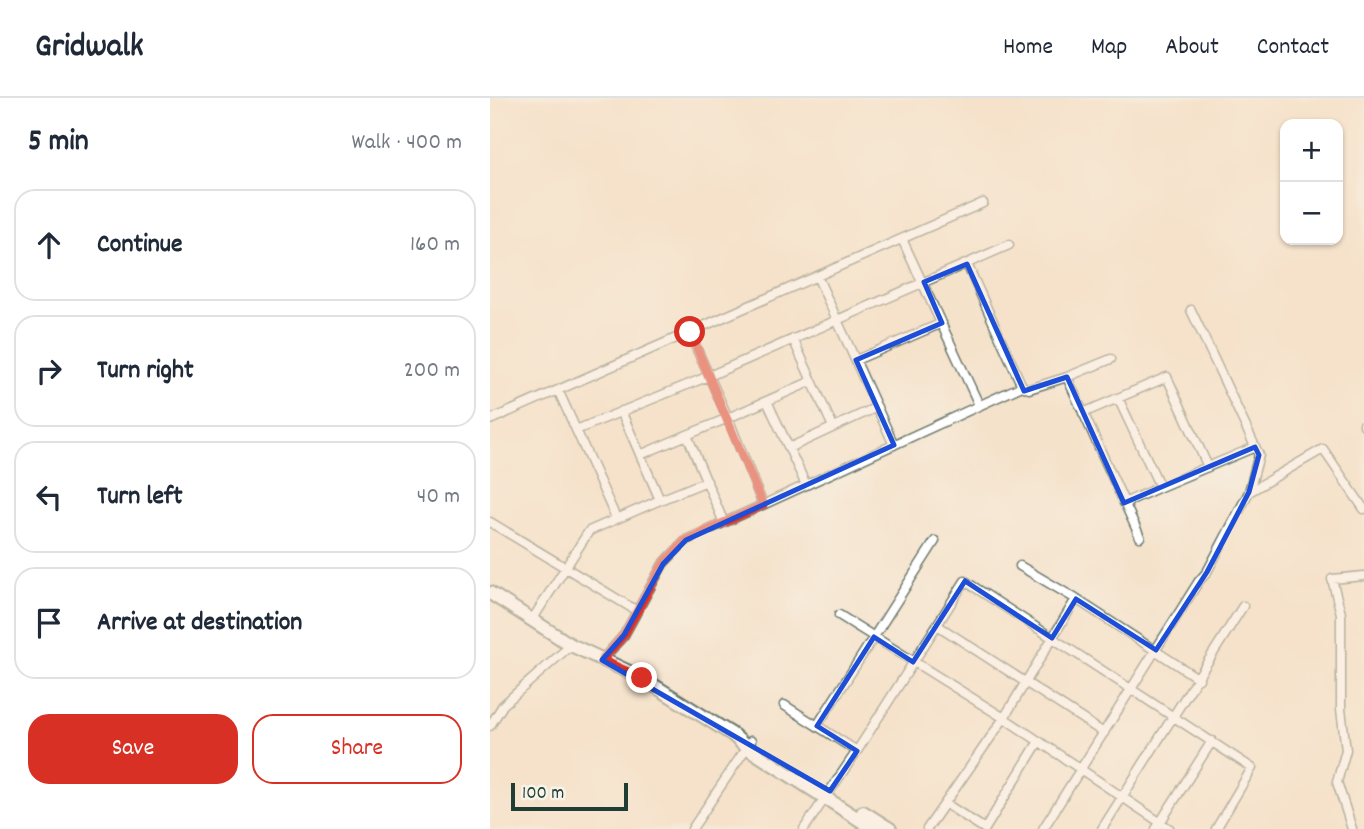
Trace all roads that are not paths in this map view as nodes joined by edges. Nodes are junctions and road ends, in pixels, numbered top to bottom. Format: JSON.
{"nodes":[{"id":1,"x":983,"y":203,"type":"dead end"},
{"id":2,"x":902,"y":239,"type":"junction"},
{"id":3,"x":1009,"y":245,"type":"dead end"},
{"id":4,"x":967,"y":264,"type":"junction"},
{"id":5,"x":817,"y":276,"type":"junction"},
{"id":6,"x":924,"y":282,"type":"junction"},
{"id":7,"x":1191,"y":310,"type":"dead end"},
{"id":8,"x":837,"y":320,"type":"junction"},
{"id":9,"x":942,"y":323,"type":"junction"},
{"id":10,"x":690,"y":332,"type":"junction"},
{"id":11,"x":793,"y":340,"type":"junction"},
{"id":12,"x":1111,"y":359,"type":"dead end"},
{"id":13,"x":856,"y":360,"type":"junction"},
{"id":14,"x":709,"y":376,"type":"junction"},
{"id":15,"x":1067,"y":377,"type":"junction"},
{"id":16,"x":812,"y":381,"type":"junction"},
{"id":17,"x":1022,"y":386,"type":"junction"},
{"id":18,"x":558,"y":390,"type":"junction"},
{"id":19,"x":1118,"y":398,"type":"junction"},
{"id":20,"x":767,"y":401,"type":"junction"},
{"id":21,"x":979,"y":405,"type":"junction"},
{"id":22,"x":877,"y":407,"type":"junction"},
{"id":23,"x":621,"y":411,"type":"junction"},
{"id":24,"x":1083,"y":413,"type":"junction"},
{"id":25,"x":728,"y":418,"type":"junction"},
{"id":26,"x":490,"y":421,"type":"edge"},
{"id":27,"x":833,"y":427,"type":"junction"},
{"id":28,"x":576,"y":430,"type":"junction"},
{"id":29,"x":687,"y":435,"type":"junction"},
{"id":30,"x":894,"y":445,"type":"junction"},
{"id":31,"x":1255,"y":447,"type":"junction"},
{"id":32,"x":789,"y":448,"type":"junction"},
{"id":33,"x":640,"y":455,"type":"junction"},
{"id":34,"x":1208,"y":467,"type":"junction"},
{"id":35,"x":707,"y":481,"type":"junction"},
{"id":36,"x":806,"y":485,"type":"junction"},
{"id":37,"x":1160,"y":487,"type":"junction"},
{"id":38,"x":1249,"y":492,"type":"junction"},
{"id":39,"x":660,"y":500,"type":"junction"},
{"id":40,"x":1124,"y":503,"type":"junction"},
{"id":41,"x":763,"y":505,"type":"junction"},
{"id":42,"x":1364,"y":509,"type":"edge"},
{"id":43,"x":616,"y":518,"type":"junction"},
{"id":44,"x":490,"y":522,"type":"edge"},
{"id":45,"x":724,"y":523,"type":"junction"},
{"id":46,"x":1140,"y":537,"type":"dead end"},
{"id":47,"x":934,"y":541,"type":"dead end"},
{"id":48,"x":1020,"y":566,"type":"dead end"},
{"id":49,"x":566,"y":569,"type":"junction"},
{"id":50,"x":1364,"y":576,"type":"edge"},
{"id":51,"x":490,"y":593,"type":"edge"},
{"id":52,"x":1076,"y":599,"type":"junction"},
{"id":53,"x":1243,"y":606,"type":"dead end"},
{"id":54,"x":637,"y":611,"type":"junction"},
{"id":55,"x":839,"y":615,"type":"dead end"},
{"id":56,"x":531,"y":620,"type":"junction"},
{"id":57,"x":937,"y":625,"type":"junction"},
{"id":58,"x":874,"y":637,"type":"junction"},
{"id":59,"x":1052,"y":638,"type":"junction"},
{"id":60,"x":571,"y":645,"type":"junction"},
{"id":61,"x":1156,"y":650,"type":"junction"},
{"id":62,"x":602,"y":660,"type":"junction"},
{"id":63,"x":913,"y":662,"type":"junction"},
{"id":64,"x":1199,"y":679,"type":"junction"},
{"id":65,"x":1026,"y":682,"type":"junction"},
{"id":66,"x":1131,"y":689,"type":"junction"},
{"id":67,"x":784,"y":705,"type":"dead end"},
{"id":68,"x":1173,"y":716,"type":"junction"},
{"id":69,"x":1004,"y":718,"type":"junction"},
{"id":70,"x":490,"y":726,"type":"edge"},
{"id":71,"x":817,"y":726,"type":"junction"},
{"id":72,"x":1104,"y":733,"type":"junction"},
{"id":73,"x":1039,"y":741,"type":"junction"},
{"id":74,"x":1212,"y":741,"type":"junction"},
{"id":75,"x":748,"y":744,"type":"junction"},
{"id":76,"x":857,"y":751,"type":"junction"},
{"id":77,"x":1081,"y":769,"type":"junction"},
{"id":78,"x":827,"y":794,"type":"junction"},
{"id":79,"x":1122,"y":797,"type":"junction"},
{"id":80,"x":946,"y":804,"type":"junction"},
{"id":81,"x":1158,"y":825,"type":"edge"},
{"id":82,"x":692,"y":829,"type":"edge"},
{"id":83,"x":804,"y":829,"type":"edge"},
{"id":84,"x":874,"y":829,"type":"edge"},
{"id":85,"x":890,"y":829,"type":"edge"},
{"id":86,"x":927,"y":829,"type":"edge"},
{"id":87,"x":985,"y":829,"type":"edge"},
{"id":88,"x":1043,"y":829,"type":"edge"},
{"id":89,"x":1102,"y":829,"type":"edge"},
{"id":90,"x":1170,"y":829,"type":"edge"},
{"id":91,"x":1216,"y":829,"type":"edge"},
{"id":92,"x":1352,"y":829,"type":"edge"}],
"edges":[{"from":1,"to":2,"type":"street"},
{"from":2,"to":5,"type":"street"},
{"from":2,"to":6,"type":"street"},
{"from":3,"to":4,"type":"street"},
{"from":4,"to":6,"type":"street"},
{"from":4,"to":17,"type":"street"},
{"from":5,"to":8,"type":"street"},
{"from":5,"to":10,"type":"street"},
{"from":6,"to":8,"type":"street"},
{"from":6,"to":9,"type":"street"},
{"from":7,"to":31,"type":"street"},
{"from":8,"to":11,"type":"street"},
{"from":8,"to":13,"type":"street"},
{"from":9,"to":13,"type":"street"},
{"from":9,"to":21,"type":"street"},
{"from":10,"to":14,"type":"street"},
{"from":10,"to":18,"type":"street"},
{"from":11,"to":14,"type":"street"},
{"from":11,"to":16,"type":"street"},
{"from":12,"to":15,"type":"street"},
{"from":13,"to":22,"type":"street"},
{"from":14,"to":23,"type":"street"},
{"from":14,"to":25,"type":"street"},
{"from":15,"to":17,"type":"street"},
{"from":15,"to":24,"type":"street"},
{"from":16,"to":20,"type":"street"},
{"from":16,"to":27,"type":"street"},
{"from":17,"to":21,"type":"street"},
{"from":18,"to":26,"type":"street"},
{"from":18,"to":28,"type":"street"},
{"from":19,"to":24,"type":"street"},
{"from":19,"to":34,"type":"street"},
{"from":19,"to":37,"type":"street"},
{"from":20,"to":25,"type":"street"},
{"from":20,"to":32,"type":"street"},
{"from":21,"to":30,"type":"street"},
{"from":22,"to":27,"type":"street"},
{"from":22,"to":30,"type":"street"},
{"from":23,"to":28,"type":"street"},
{"from":23,"to":33,"type":"street"},
{"from":24,"to":40,"type":"street"},
{"from":25,"to":29,"type":"street"},
{"from":25,"to":41,"type":"street"},
{"from":27,"to":32,"type":"street"},
{"from":28,"to":43,"type":"street"},
{"from":29,"to":33,"type":"street"},
{"from":29,"to":35,"type":"street"},
{"from":30,"to":36,"type":"street"},
{"from":31,"to":34,"type":"street"},
{"from":31,"to":38,"type":"street"},
{"from":32,"to":36,"type":"street"},
{"from":33,"to":39,"type":"street"},
{"from":34,"to":37,"type":"street"},
{"from":35,"to":39,"type":"street"},
{"from":35,"to":45,"type":"street"},
{"from":36,"to":41,"type":"street"},
{"from":37,"to":40,"type":"street"},
{"from":38,"to":42,"type":"street"},
{"from":38,"to":61,"type":"street"},
{"from":39,"to":43,"type":"street"},
{"from":40,"to":46,"type":"street"},
{"from":41,"to":45,"type":"street"},
{"from":43,"to":49,"type":"street"},
{"from":44,"to":49,"type":"street"},
{"from":45,"to":54,"type":"street"},
{"from":47,"to":58,"type":"street"},
{"from":48,"to":52,"type":"street"},
{"from":49,"to":54,"type":"street"},
{"from":49,"to":56,"type":"street"},
{"from":50,"to":92,"type":"street"},
{"from":51,"to":56,"type":"street"},
{"from":52,"to":59,"type":"street"},
{"from":52,"to":61,"type":"street"},
{"from":53,"to":64,"type":"street"},
{"from":54,"to":62,"type":"street"},
{"from":55,"to":58,"type":"street"},
{"from":56,"to":60,"type":"street"},
{"from":57,"to":59,"type":"street"},
{"from":57,"to":63,"type":"street"},
{"from":57,"to":65,"type":"street"},
{"from":58,"to":63,"type":"street"},
{"from":58,"to":71,"type":"street"},
{"from":59,"to":65,"type":"street"},
{"from":59,"to":66,"type":"street"},
{"from":60,"to":62,"type":"street"},
{"from":60,"to":70,"type":"street"},
{"from":61,"to":64,"type":"street"},
{"from":61,"to":66,"type":"street"},
{"from":62,"to":75,"type":"street"},
{"from":63,"to":69,"type":"street"},
{"from":63,"to":76,"type":"street"},
{"from":64,"to":68,"type":"street"},
{"from":65,"to":69,"type":"street"},
{"from":65,"to":72,"type":"street"},
{"from":66,"to":68,"type":"street"},
{"from":66,"to":72,"type":"street"},
{"from":67,"to":71,"type":"street"},
{"from":68,"to":74,"type":"street"},
{"from":68,"to":79,"type":"street"},
{"from":69,"to":73,"type":"street"},
{"from":69,"to":80,"type":"street"},
{"from":71,"to":76,"type":"street"},
{"from":72,"to":77,"type":"street"},
{"from":73,"to":77,"type":"street"},
{"from":73,"to":87,"type":"street"},
{"from":74,"to":81,"type":"street"},
{"from":74,"to":91,"type":"street"},
{"from":75,"to":78,"type":"street"},
{"from":75,"to":82,"type":"street"},
{"from":76,"to":78,"type":"street"},
{"from":77,"to":79,"type":"street"},
{"from":77,"to":88,"type":"street"},
{"from":78,"to":83,"type":"street"},
{"from":78,"to":84,"type":"street"},
{"from":78,"to":85,"type":"street"},
{"from":79,"to":81,"type":"street"},
{"from":79,"to":89,"type":"street"},
{"from":80,"to":86,"type":"street"},
{"from":80,"to":87,"type":"street"},
{"from":81,"to":90,"type":"street"}]}
